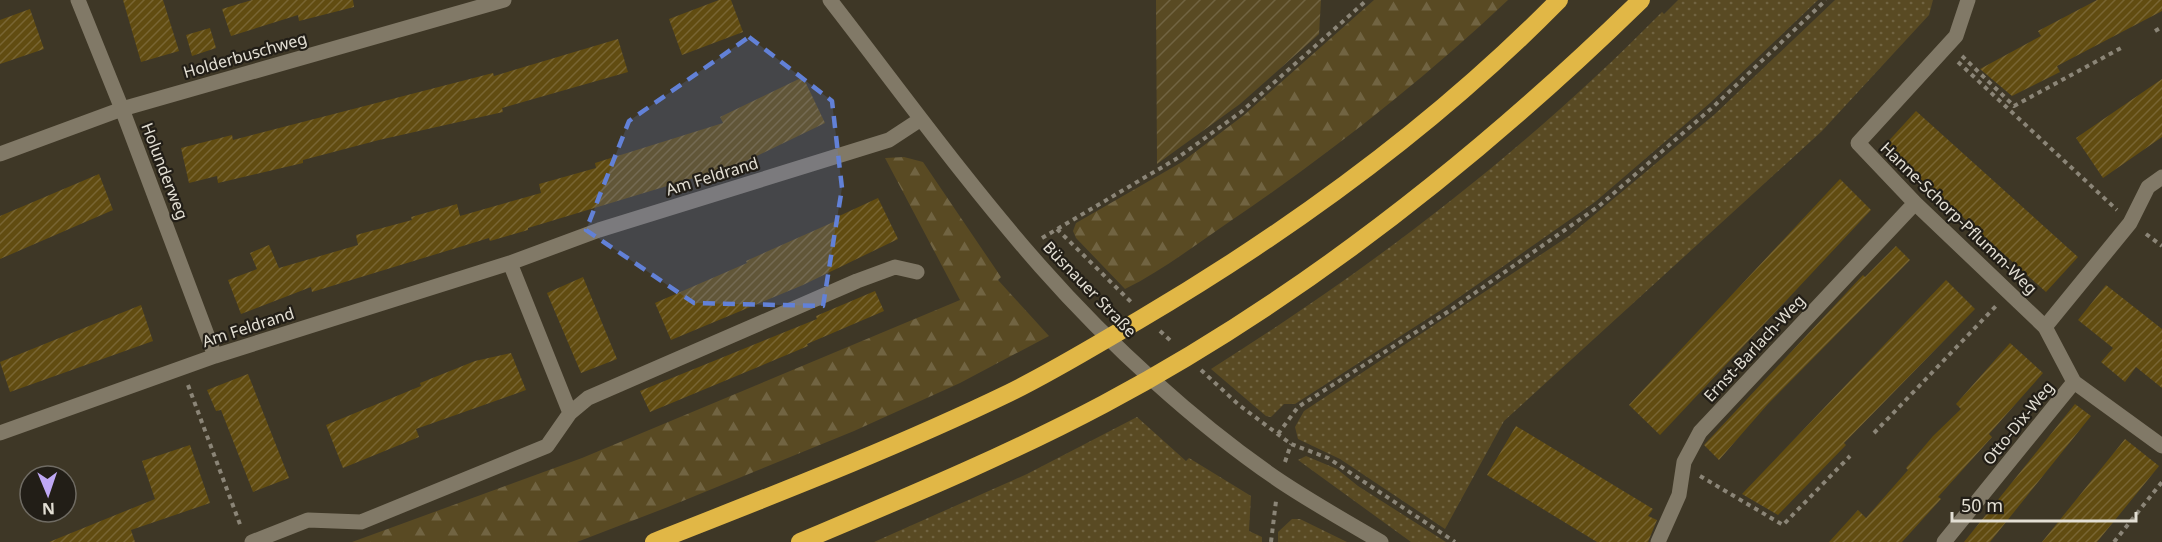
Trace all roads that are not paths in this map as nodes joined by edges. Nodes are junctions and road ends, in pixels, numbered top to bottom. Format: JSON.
{"nodes":[{"id":1,"x":78,"y":0,"type":"edge"},
{"id":2,"x":504,"y":0,"type":"edge"},
{"id":3,"x":830,"y":0,"type":"edge"},
{"id":4,"x":1559,"y":0,"type":"edge"},
{"id":5,"x":1641,"y":0,"type":"edge"},
{"id":6,"x":1968,"y":0,"type":"edge"},
{"id":7,"x":122,"y":108,"type":"junction"},
{"id":8,"x":921,"y":119,"type":"junction"},
{"id":9,"x":0,"y":154,"type":"edge"},
{"id":10,"x":2162,"y":177,"type":"edge"},
{"id":11,"x":1915,"y":203,"type":"junction"},
{"id":12,"x":510,"y":263,"type":"junction"},
{"id":13,"x":916,"y":272,"type":"dead end"},
{"id":14,"x":2045,"y":327,"type":"junction"},
{"id":15,"x":215,"y":356,"type":"junction"},
{"id":16,"x":2074,"y":382,"type":"junction"},
{"id":17,"x":570,"y":413,"type":"junction"},
{"id":18,"x":0,"y":433,"type":"edge"},
{"id":19,"x":2162,"y":446,"type":"edge"},
{"id":20,"x":247,"y":536,"type":"edge"},
{"id":21,"x":654,"y":542,"type":"edge"},
{"id":22,"x":800,"y":542,"type":"edge"},
{"id":23,"x":1381,"y":542,"type":"edge"},
{"id":24,"x":1658,"y":542,"type":"edge"},
{"id":25,"x":1944,"y":542,"type":"edge"}],
"edges":[{"from":1,"to":7,"type":"street","name":"Holunderweg"},
{"from":2,"to":7,"type":"street","name":"Holderbuschweg"},
{"from":3,"to":8,"type":"street","name":"Büsnauer Straße"},
{"from":4,"to":21,"type":"highway"},
{"from":5,"to":22,"type":"highway"},
{"from":6,"to":11,"type":"street","name":"Hanne-Schorp-Pflumm-Weg"},
{"from":7,"to":9,"type":"street","name":"Holderbuschweg"},
{"from":7,"to":15,"type":"street","name":"Holunderweg"},
{"from":8,"to":12,"type":"street","name":"Am Feldrand"},
{"from":8,"to":23,"type":"street","name":"Büsnauer Straße"},
{"from":10,"to":14,"type":"street"},
{"from":11,"to":14,"type":"street","name":"Hanne-Schorp-Pflumm-Weg"},
{"from":11,"to":24,"type":"street","name":"Ernst-Barlach-Weg"},
{"from":12,"to":15,"type":"street","name":"Am Feldrand"},
{"from":12,"to":17,"type":"street"},
{"from":13,"to":17,"type":"street"},
{"from":14,"to":16,"type":"street","name":"Hanne-Schorp-Pflumm-Weg"},
{"from":15,"to":18,"type":"street","name":"Am Feldrand"},
{"from":16,"to":19,"type":"street","name":"Hanne-Schorp-Pflumm-Weg"},
{"from":16,"to":25,"type":"street","name":"Otto-Dix-Weg"},
{"from":17,"to":20,"type":"street"}]}
